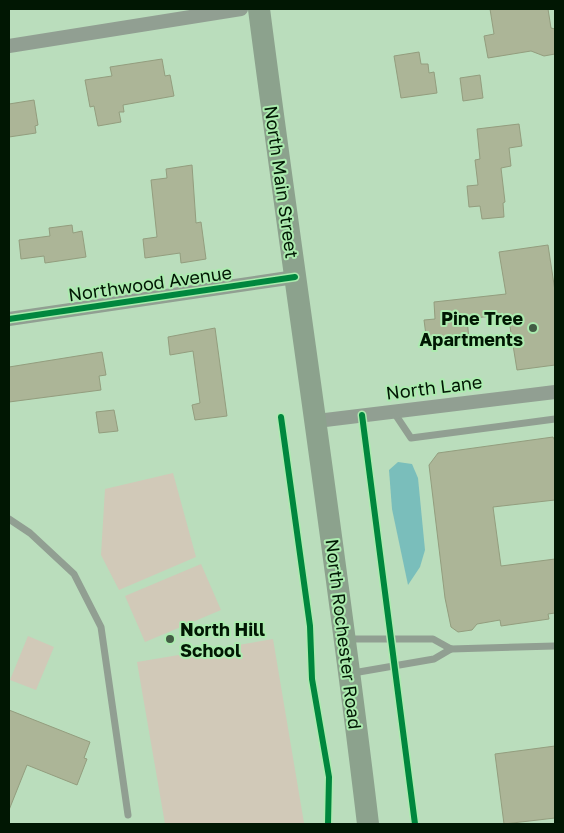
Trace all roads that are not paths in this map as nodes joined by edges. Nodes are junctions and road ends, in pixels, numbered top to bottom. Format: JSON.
{"nodes":[{"id":1,"x":241,"y":9,"type":"edge"},
{"id":2,"x":259,"y":9,"type":"edge"},
{"id":3,"x":9,"y":46,"type":"edge"},
{"id":4,"x":295,"y":277,"type":"junction"},
{"id":5,"x":9,"y":319,"type":"edge"},
{"id":6,"x":555,"y":392,"type":"edge"},
{"id":7,"x":393,"y":411,"type":"junction"},
{"id":8,"x":555,"y":419,"type":"edge"},
{"id":9,"x":317,"y":421,"type":"junction"},
{"id":10,"x":320,"y":443,"type":"joint"},
{"id":11,"x":9,"y":519,"type":"edge"},
{"id":12,"x":345,"y":639,"type":"junction"},
{"id":13,"x":555,"y":646,"type":"edge"},
{"id":14,"x":451,"y":649,"type":"junction"},
{"id":15,"x":350,"y":674,"type":"junction"},
{"id":16,"x":128,"y":814,"type":"dead end"},
{"id":17,"x":368,"y":824,"type":"edge"}],
"edges":[{"from":1,"to":3,"type":"street"},
{"from":2,"to":4,"type":"main road","name":"North Main Street"},
{"from":4,"to":5,"type":"street","name":"Northwood Avenue"},
{"from":4,"to":9,"type":"main road","name":"North Main Street"},
{"from":6,"to":7,"type":"street","name":"North Lane"},
{"from":7,"to":8,"type":"lane"},
{"from":7,"to":9,"type":"street","name":"North Lane"},
{"from":9,"to":10,"type":"main road","name":"North Main Street"},
{"from":10,"to":12,"type":"main road","name":"North Rochester Road"},
{"from":11,"to":16,"type":"lane"},
{"from":12,"to":14,"type":"lane"},
{"from":12,"to":15,"type":"main road","name":"North Rochester Road"},
{"from":13,"to":14,"type":"lane"},
{"from":14,"to":15,"type":"lane"},
{"from":15,"to":17,"type":"main road","name":"North Rochester Road"}]}
